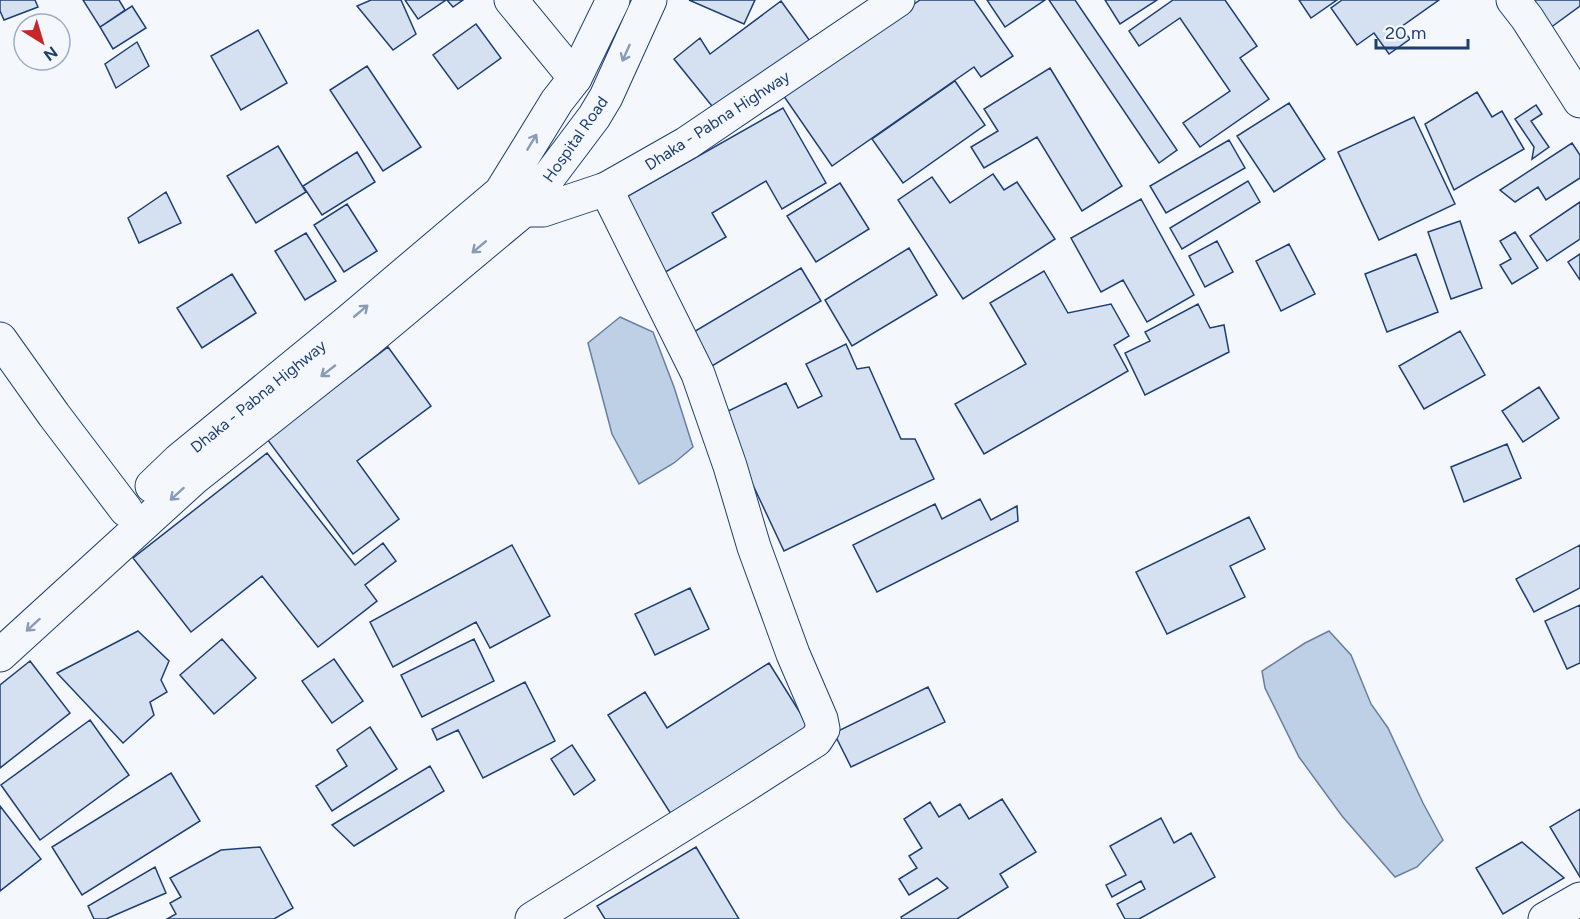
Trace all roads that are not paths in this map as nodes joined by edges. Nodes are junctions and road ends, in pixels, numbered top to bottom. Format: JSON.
{"nodes":[{"id":1,"x":511,"y":0,"type":"edge"},
{"id":2,"x":613,"y":0,"type":"edge"},
{"id":3,"x":650,"y":0,"type":"edge"},
{"id":4,"x":898,"y":0,"type":"edge"},
{"id":5,"x":1513,"y":0,"type":"edge"},
{"id":6,"x":575,"y":78,"type":"junction"},
{"id":7,"x":1580,"y":101,"type":"edge"},
{"id":8,"x":606,"y":189,"type":"junction"},
{"id":9,"x":512,"y":201,"type":"junction"},
{"id":10,"x":0,"y":339,"type":"edge"},
{"id":11,"x":126,"y":510,"type":"junction"},
{"id":12,"x":0,"y":625,"type":"edge"},
{"id":13,"x":0,"y":655,"type":"edge"},
{"id":14,"x":1580,"y":899,"type":"edge"},
{"id":15,"x":532,"y":919,"type":"edge"},
{"id":16,"x":1545,"y":919,"type":"edge"}],
"edges":[{"from":1,"to":6,"type":"main road"},
{"from":2,"to":6,"type":"main road","name":"Hospital Road"},
{"from":3,"to":9,"type":"main road","name":"Hospital Road","one_way":true},
{"from":4,"to":8,"type":"main road","name":"Dhaka - Pabna Highway"},
{"from":5,"to":7,"type":"main road"},
{"from":9,"to":6,"type":"main road","name":"Hospital Road","one_way":true},
{"from":8,"to":9,"type":"main road","name":"Dhaka - Pabna Highway"},
{"from":8,"to":15,"type":"main road"},
{"from":11,"to":9,"type":"main road","name":"Dhaka - Pabna Highway","one_way":true},
{"from":9,"to":13,"type":"main road","name":"Dhaka - Pabna Highway","one_way":true},
{"from":10,"to":11,"type":"main road"},
{"from":11,"to":12,"type":"main road","name":"Dhaka - Pabna Highway"},
{"from":14,"to":16,"type":"main road"}]}
